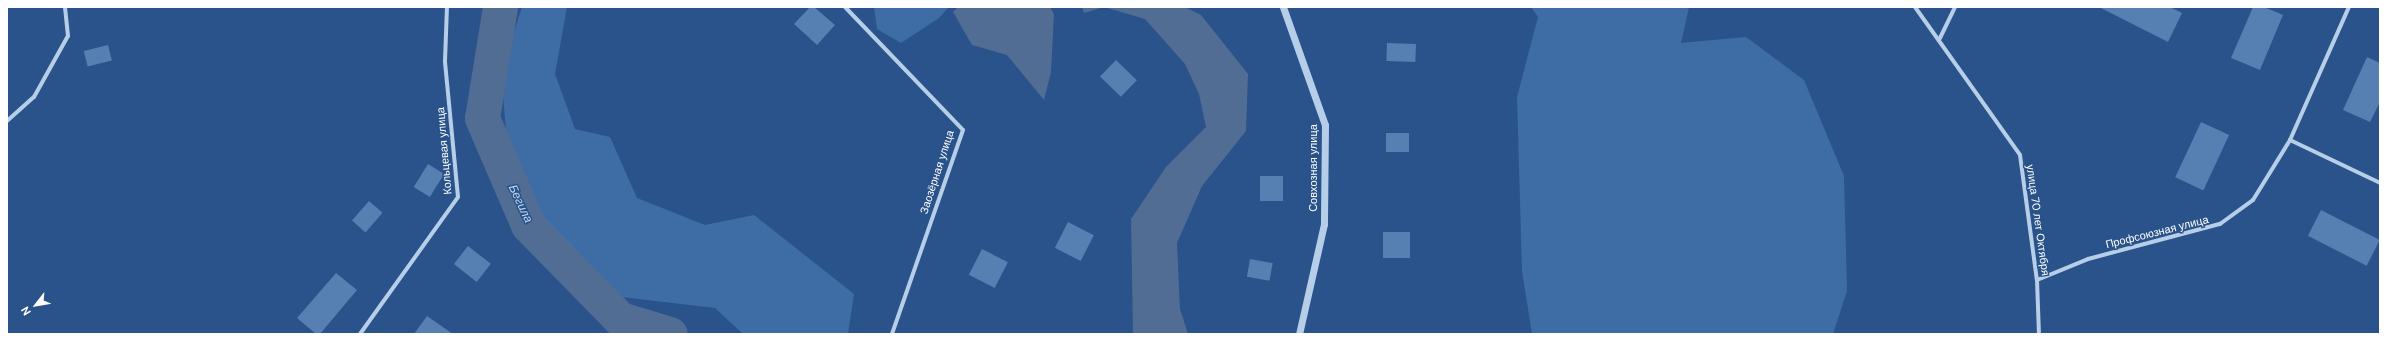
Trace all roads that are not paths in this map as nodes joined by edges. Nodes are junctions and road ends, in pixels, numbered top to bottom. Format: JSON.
{"nodes":[{"id":1,"x":65,"y":7,"type":"edge"},
{"id":2,"x":447,"y":7,"type":"edge"},
{"id":3,"x":845,"y":7,"type":"edge"},
{"id":4,"x":1283,"y":7,"type":"edge"},
{"id":5,"x":1915,"y":7,"type":"edge"},
{"id":6,"x":1954,"y":7,"type":"edge"},
{"id":7,"x":2349,"y":7,"type":"edge"},
{"id":8,"x":1940,"y":38,"type":"junction"},
{"id":9,"x":7,"y":121,"type":"edge"},
{"id":10,"x":2290,"y":140,"type":"junction"},
{"id":11,"x":2380,"y":183,"type":"edge"},
{"id":12,"x":2037,"y":280,"type":"junction"},
{"id":13,"x":360,"y":334,"type":"edge"},
{"id":14,"x":892,"y":334,"type":"edge"},
{"id":15,"x":1299,"y":334,"type":"edge"},
{"id":16,"x":2038,"y":334,"type":"edge"}],
"edges":[{"from":1,"to":9,"type":"street"},
{"from":2,"to":13,"type":"street","name":"Кольцевая улица"},
{"from":3,"to":14,"type":"street","name":"Заозёрная улица"},
{"from":4,"to":15,"type":"street","name":"Совхозная улица"},
{"from":5,"to":8,"type":"street","name":"улица 70 лет Октября"},
{"from":6,"to":8,"type":"street"},
{"from":7,"to":10,"type":"street","name":"Профсоюзная улица"},
{"from":8,"to":12,"type":"street","name":"улица 70 лет Октября"},
{"from":10,"to":11,"type":"street"},
{"from":10,"to":12,"type":"street","name":"Профсоюзная улица"},
{"from":12,"to":16,"type":"street","name":"улица 70 лет Октября"}]}
